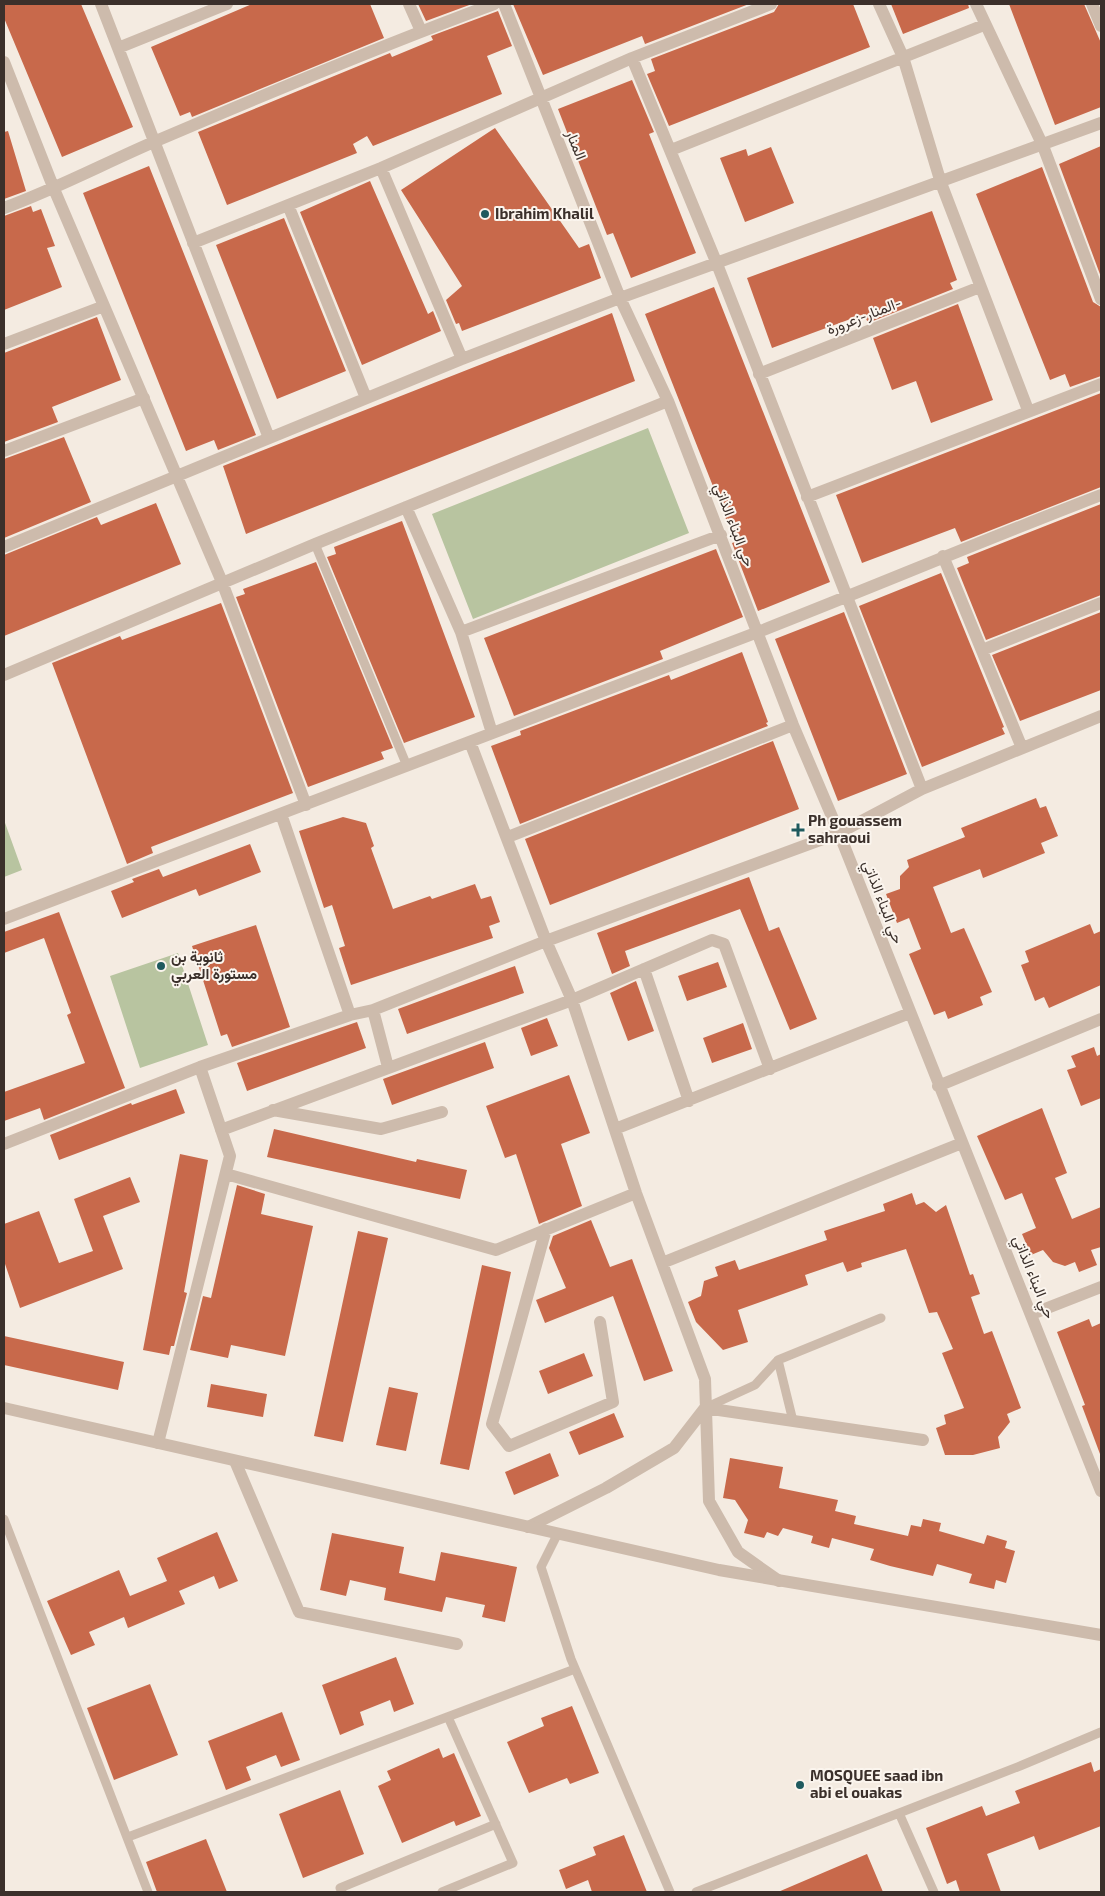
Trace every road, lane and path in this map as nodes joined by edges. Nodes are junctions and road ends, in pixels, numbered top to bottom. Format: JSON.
{"nodes":[{"id":1,"x":101,"y":4,"type":"edge"},
{"id":2,"x":227,"y":4,"type":"edge"},
{"id":3,"x":408,"y":4,"type":"edge"},
{"id":4,"x":494,"y":4,"type":"edge"},
{"id":5,"x":504,"y":4,"type":"edge"},
{"id":6,"x":771,"y":4,"type":"edge"},
{"id":7,"x":879,"y":4,"type":"edge"},
{"id":8,"x":976,"y":4,"type":"edge"},
{"id":9,"x":1097,"y":9,"type":"edge"},
{"id":10,"x":984,"y":24,"type":"junction"},
{"id":11,"x":1101,"y":26,"type":"edge"},
{"id":12,"x":421,"y":31,"type":"junction"},
{"id":13,"x":118,"y":48,"type":"junction"},
{"id":14,"x":902,"y":57,"type":"junction"},
{"id":15,"x":632,"y":58,"type":"junction"},
{"id":16,"x":4,"y":62,"type":"edge"},
{"id":17,"x":540,"y":98,"type":"junction"},
{"id":18,"x":1101,"y":123,"type":"edge"},
{"id":19,"x":154,"y":142,"type":"junction"},
{"id":20,"x":1043,"y":146,"type":"junction"},
{"id":21,"x":671,"y":150,"type":"junction"},
{"id":22,"x":381,"y":168,"type":"junction"},
{"id":23,"x":941,"y":183,"type":"junction"},
{"id":24,"x":54,"y":189,"type":"junction"},
{"id":25,"x":288,"y":205,"type":"junction"},
{"id":26,"x":4,"y":208,"type":"edge"},
{"id":27,"x":193,"y":243,"type":"junction"},
{"id":28,"x":717,"y":264,"type":"junction"},
{"id":29,"x":980,"y":287,"type":"junction"},
{"id":30,"x":620,"y":298,"type":"junction"},
{"id":31,"x":1101,"y":299,"type":"edge"},
{"id":32,"x":104,"y":306,"type":"junction"},
{"id":33,"x":4,"y":344,"type":"edge"},
{"id":34,"x":462,"y":359,"type":"junction"},
{"id":35,"x":759,"y":374,"type":"junction"},
{"id":36,"x":1101,"y":384,"type":"edge"},
{"id":37,"x":144,"y":398,"type":"junction"},
{"id":38,"x":366,"y":398,"type":"junction"},
{"id":39,"x":668,"y":401,"type":"junction"},
{"id":40,"x":1028,"y":410,"type":"junction"},
{"id":41,"x":269,"y":438,"type":"junction"},
{"id":42,"x":4,"y":451,"type":"edge"},
{"id":43,"x":178,"y":475,"type":"junction"},
{"id":44,"x":1101,"y":495,"type":"edge"},
{"id":45,"x":807,"y":497,"type":"junction"},
{"id":46,"x":406,"y":507,"type":"junction"},
{"id":47,"x":721,"y":535,"type":"junction"},
{"id":48,"x":315,"y":544,"type":"junction"},
{"id":49,"x":4,"y":547,"type":"edge"},
{"id":50,"x":943,"y":556,"type":"junction"},
{"id":51,"x":222,"y":582,"type":"junction"},
{"id":52,"x":847,"y":597,"type":"junction"},
{"id":53,"x":1101,"y":603,"type":"edge"},
{"id":54,"x":461,"y":632,"type":"junction"},
{"id":55,"x":758,"y":632,"type":"junction"},
{"id":56,"x":982,"y":650,"type":"junction"},
{"id":57,"x":4,"y":675,"type":"edge"},
{"id":58,"x":1101,"y":716,"type":"edge"},
{"id":59,"x":793,"y":725,"type":"junction"},
{"id":60,"x":492,"y":733,"type":"junction"},
{"id":61,"x":470,"y":742,"type":"junction"},
{"id":62,"x":1022,"y":748,"type":"junction"},
{"id":63,"x":407,"y":766,"type":"junction"},
{"id":64,"x":922,"y":789,"type":"junction"},
{"id":65,"x":306,"y":805,"type":"junction"},
{"id":66,"x":281,"y":814,"type":"junction"},
{"id":67,"x":839,"y":833,"type":"junction"},
{"id":68,"x":508,"y":837,"type":"junction"},
{"id":69,"x":4,"y":919,"type":"edge"},
{"id":70,"x":546,"y":941,"type":"junction"},
{"id":71,"x":644,"y":969,"type":"junction"},
{"id":72,"x":572,"y":1000,"type":"junction"},
{"id":73,"x":373,"y":1010,"type":"junction"},
{"id":74,"x":910,"y":1013,"type":"junction"},
{"id":75,"x":350,"y":1015,"type":"junction"},
{"id":76,"x":1101,"y":1019,"type":"edge"},
{"id":77,"x":200,"y":1067,"type":"junction"},
{"id":78,"x":388,"y":1067,"type":"junction"},
{"id":79,"x":770,"y":1069,"type":"junction"},
{"id":80,"x":938,"y":1086,"type":"junction"},
{"id":81,"x":689,"y":1101,"type":"junction"},
{"id":82,"x":273,"y":1110,"type":"junction"},
{"id":83,"x":442,"y":1112,"type":"dead end"},
{"id":84,"x":615,"y":1129,"type":"junction"},
{"id":85,"x":221,"y":1130,"type":"junction"},
{"id":86,"x":962,"y":1143,"type":"junction"},
{"id":87,"x":4,"y":1144,"type":"edge"},
{"id":88,"x":226,"y":1174,"type":"junction"},
{"id":89,"x":636,"y":1193,"type":"junction"},
{"id":90,"x":546,"y":1229,"type":"junction"},
{"id":91,"x":662,"y":1263,"type":"junction"},
{"id":92,"x":1101,"y":1287,"type":"edge"},
{"id":93,"x":1032,"y":1314,"type":"junction"},
{"id":94,"x":881,"y":1318,"type":"dead end"},
{"id":95,"x":600,"y":1322,"type":"dead end"},
{"id":96,"x":778,"y":1360,"type":"junction"},
{"id":97,"x":4,"y":1408,"type":"edge"},
{"id":98,"x":706,"y":1408,"type":"junction"},
{"id":99,"x":793,"y":1421,"type":"junction"},
{"id":100,"x":924,"y":1440,"type":"dead end"},
{"id":101,"x":158,"y":1443,"type":"junction"},
{"id":102,"x":235,"y":1461,"type":"junction"},
{"id":103,"x":1101,"y":1491,"type":"edge"},
{"id":104,"x":4,"y":1519,"type":"edge"},
{"id":105,"x":528,"y":1527,"type":"junction"},
{"id":106,"x":558,"y":1533,"type":"junction"},
{"id":107,"x":780,"y":1581,"type":"junction"},
{"id":108,"x":1101,"y":1636,"type":"edge"},
{"id":109,"x":457,"y":1644,"type":"dead end"},
{"id":110,"x":575,"y":1669,"type":"junction"},
{"id":111,"x":448,"y":1717,"type":"junction"},
{"id":112,"x":1101,"y":1732,"type":"edge"},
{"id":113,"x":899,"y":1814,"type":"junction"},
{"id":114,"x":496,"y":1824,"type":"junction"},
{"id":115,"x":128,"y":1838,"type":"junction"},
{"id":116,"x":148,"y":1892,"type":"edge"},
{"id":117,"x":342,"y":1892,"type":"edge"},
{"id":118,"x":442,"y":1892,"type":"edge"},
{"id":119,"x":670,"y":1892,"type":"edge"},
{"id":120,"x":696,"y":1892,"type":"edge"},
{"id":121,"x":934,"y":1892,"type":"edge"}],
"edges":[{"from":1,"to":13,"type":"street"},
{"from":2,"to":13,"type":"street"},
{"from":3,"to":12,"type":"street"},
{"from":4,"to":12,"type":"street"},
{"from":5,"to":17,"type":"street","name":"المنار"},
{"from":6,"to":15,"type":"street"},
{"from":7,"to":14,"type":"street"},
{"from":8,"to":10,"type":"street"},
{"from":9,"to":11,"type":"street"},
{"from":10,"to":14,"type":"street"},
{"from":10,"to":20,"type":"street"},
{"from":12,"to":19,"type":"street"},
{"from":13,"to":19,"type":"street"},
{"from":14,"to":21,"type":"street"},
{"from":14,"to":23,"type":"street"},
{"from":15,"to":17,"type":"street"},
{"from":15,"to":21,"type":"street"},
{"from":16,"to":24,"type":"street"},
{"from":17,"to":22,"type":"street"},
{"from":17,"to":30,"type":"street","name":"المنار"},
{"from":18,"to":20,"type":"street"},
{"from":19,"to":24,"type":"street"},
{"from":19,"to":27,"type":"street"},
{"from":20,"to":23,"type":"street"},
{"from":20,"to":31,"type":"street"},
{"from":21,"to":28,"type":"street"},
{"from":22,"to":25,"type":"street"},
{"from":22,"to":34,"type":"street"},
{"from":23,"to":28,"type":"street"},
{"from":23,"to":29,"type":"street"},
{"from":24,"to":26,"type":"street"},
{"from":24,"to":32,"type":"street"},
{"from":25,"to":27,"type":"street"},
{"from":25,"to":38,"type":"street"},
{"from":27,"to":41,"type":"street"},
{"from":28,"to":30,"type":"street"},
{"from":28,"to":35,"type":"street"},
{"from":29,"to":35,"type":"street","name":"المنار-زعرورة-"},
{"from":29,"to":40,"type":"street"},
{"from":30,"to":34,"type":"street"},
{"from":30,"to":39,"type":"street","name":"حي البناء الذاتي"},
{"from":32,"to":33,"type":"street"},
{"from":32,"to":37,"type":"street"},
{"from":34,"to":38,"type":"street"},
{"from":35,"to":45,"type":"street"},
{"from":36,"to":40,"type":"street"},
{"from":37,"to":42,"type":"street"},
{"from":37,"to":43,"type":"street"},
{"from":38,"to":41,"type":"street"},
{"from":39,"to":46,"type":"street"},
{"from":39,"to":47,"type":"street","name":"حي البناء الذاتي"},
{"from":40,"to":45,"type":"street"},
{"from":41,"to":43,"type":"street"},
{"from":43,"to":49,"type":"street"},
{"from":43,"to":51,"type":"street"},
{"from":44,"to":50,"type":"street"},
{"from":45,"to":52,"type":"street"},
{"from":46,"to":48,"type":"street"},
{"from":46,"to":54,"type":"street"},
{"from":47,"to":54,"type":"street"},
{"from":47,"to":55,"type":"street","name":"حي البناء الذاتي"},
{"from":48,"to":51,"type":"street"},
{"from":48,"to":63,"type":"lane"},
{"from":50,"to":52,"type":"street"},
{"from":50,"to":56,"type":"street"},
{"from":51,"to":57,"type":"street"},
{"from":51,"to":65,"type":"street"},
{"from":52,"to":55,"type":"street"},
{"from":52,"to":64,"type":"street"},
{"from":53,"to":56,"type":"street"},
{"from":54,"to":60,"type":"street"},
{"from":55,"to":59,"type":"street","name":"حي البناء الذاتي"},
{"from":55,"to":60,"type":"street"},
{"from":56,"to":62,"type":"street"},
{"from":58,"to":62,"type":"street"},
{"from":59,"to":67,"type":"street","name":"حي البناء الذاتي"},
{"from":59,"to":68,"type":"street"},
{"from":60,"to":61,"type":"street"},
{"from":61,"to":63,"type":"street"},
{"from":61,"to":68,"type":"street"},
{"from":62,"to":64,"type":"street"},
{"from":63,"to":65,"type":"street"},
{"from":64,"to":67,"type":"street"},
{"from":65,"to":66,"type":"street"},
{"from":66,"to":69,"type":"street"},
{"from":66,"to":75,"type":"street"},
{"from":67,"to":70,"type":"street"},
{"from":67,"to":74,"type":"street","name":"حي البناء الذاتي"},
{"from":68,"to":70,"type":"street"},
{"from":70,"to":72,"type":"street"},
{"from":70,"to":73,"type":"street"},
{"from":71,"to":72,"type":"street"},
{"from":71,"to":79,"type":"street"},
{"from":71,"to":81,"type":"street"},
{"from":72,"to":78,"type":"street"},
{"from":72,"to":84,"type":"street"},
{"from":73,"to":75,"type":"street"},
{"from":73,"to":78,"type":"street"},
{"from":74,"to":79,"type":"street"},
{"from":74,"to":80,"type":"street","name":"حي البناء الذاتي"},
{"from":75,"to":77,"type":"street"},
{"from":76,"to":80,"type":"street"},
{"from":77,"to":85,"type":"street"},
{"from":77,"to":87,"type":"street"},
{"from":78,"to":82,"type":"street"},
{"from":79,"to":81,"type":"street"},
{"from":80,"to":86,"type":"street","name":"حي البناء الذاتي"},
{"from":81,"to":84,"type":"street"},
{"from":82,"to":83,"type":"street"},
{"from":82,"to":85,"type":"street"},
{"from":84,"to":89,"type":"street"},
{"from":85,"to":88,"type":"street"},
{"from":86,"to":91,"type":"street"},
{"from":86,"to":93,"type":"street","name":"حي البناء الذاتي"},
{"from":88,"to":90,"type":"street"},
{"from":88,"to":101,"type":"street"},
{"from":89,"to":90,"type":"street"},
{"from":89,"to":91,"type":"street"},
{"from":90,"to":95,"type":"street"},
{"from":91,"to":98,"type":"street"},
{"from":92,"to":93,"type":"street"},
{"from":93,"to":103,"type":"street","name":"حي البناء الذاتي"},
{"from":94,"to":96,"type":"lane"},
{"from":96,"to":98,"type":"lane"},
{"from":96,"to":99,"type":"lane"},
{"from":97,"to":101,"type":"street"},
{"from":98,"to":99,"type":"street"},
{"from":98,"to":105,"type":"street"},
{"from":98,"to":107,"type":"street"},
{"from":99,"to":100,"type":"street"},
{"from":101,"to":102,"type":"street"},
{"from":102,"to":105,"type":"street"},
{"from":102,"to":109,"type":"street"},
{"from":104,"to":115,"type":"lane"},
{"from":105,"to":106,"type":"street"},
{"from":106,"to":107,"type":"street"},
{"from":106,"to":110,"type":"lane"},
{"from":107,"to":108,"type":"street"},
{"from":110,"to":111,"type":"lane"},
{"from":110,"to":119,"type":"lane"},
{"from":111,"to":114,"type":"lane"},
{"from":111,"to":115,"type":"lane"},
{"from":112,"to":113,"type":"lane"},
{"from":113,"to":120,"type":"lane"},
{"from":113,"to":121,"type":"lane"},
{"from":114,"to":117,"type":"lane"},
{"from":114,"to":118,"type":"lane"},
{"from":115,"to":116,"type":"lane"}]}
